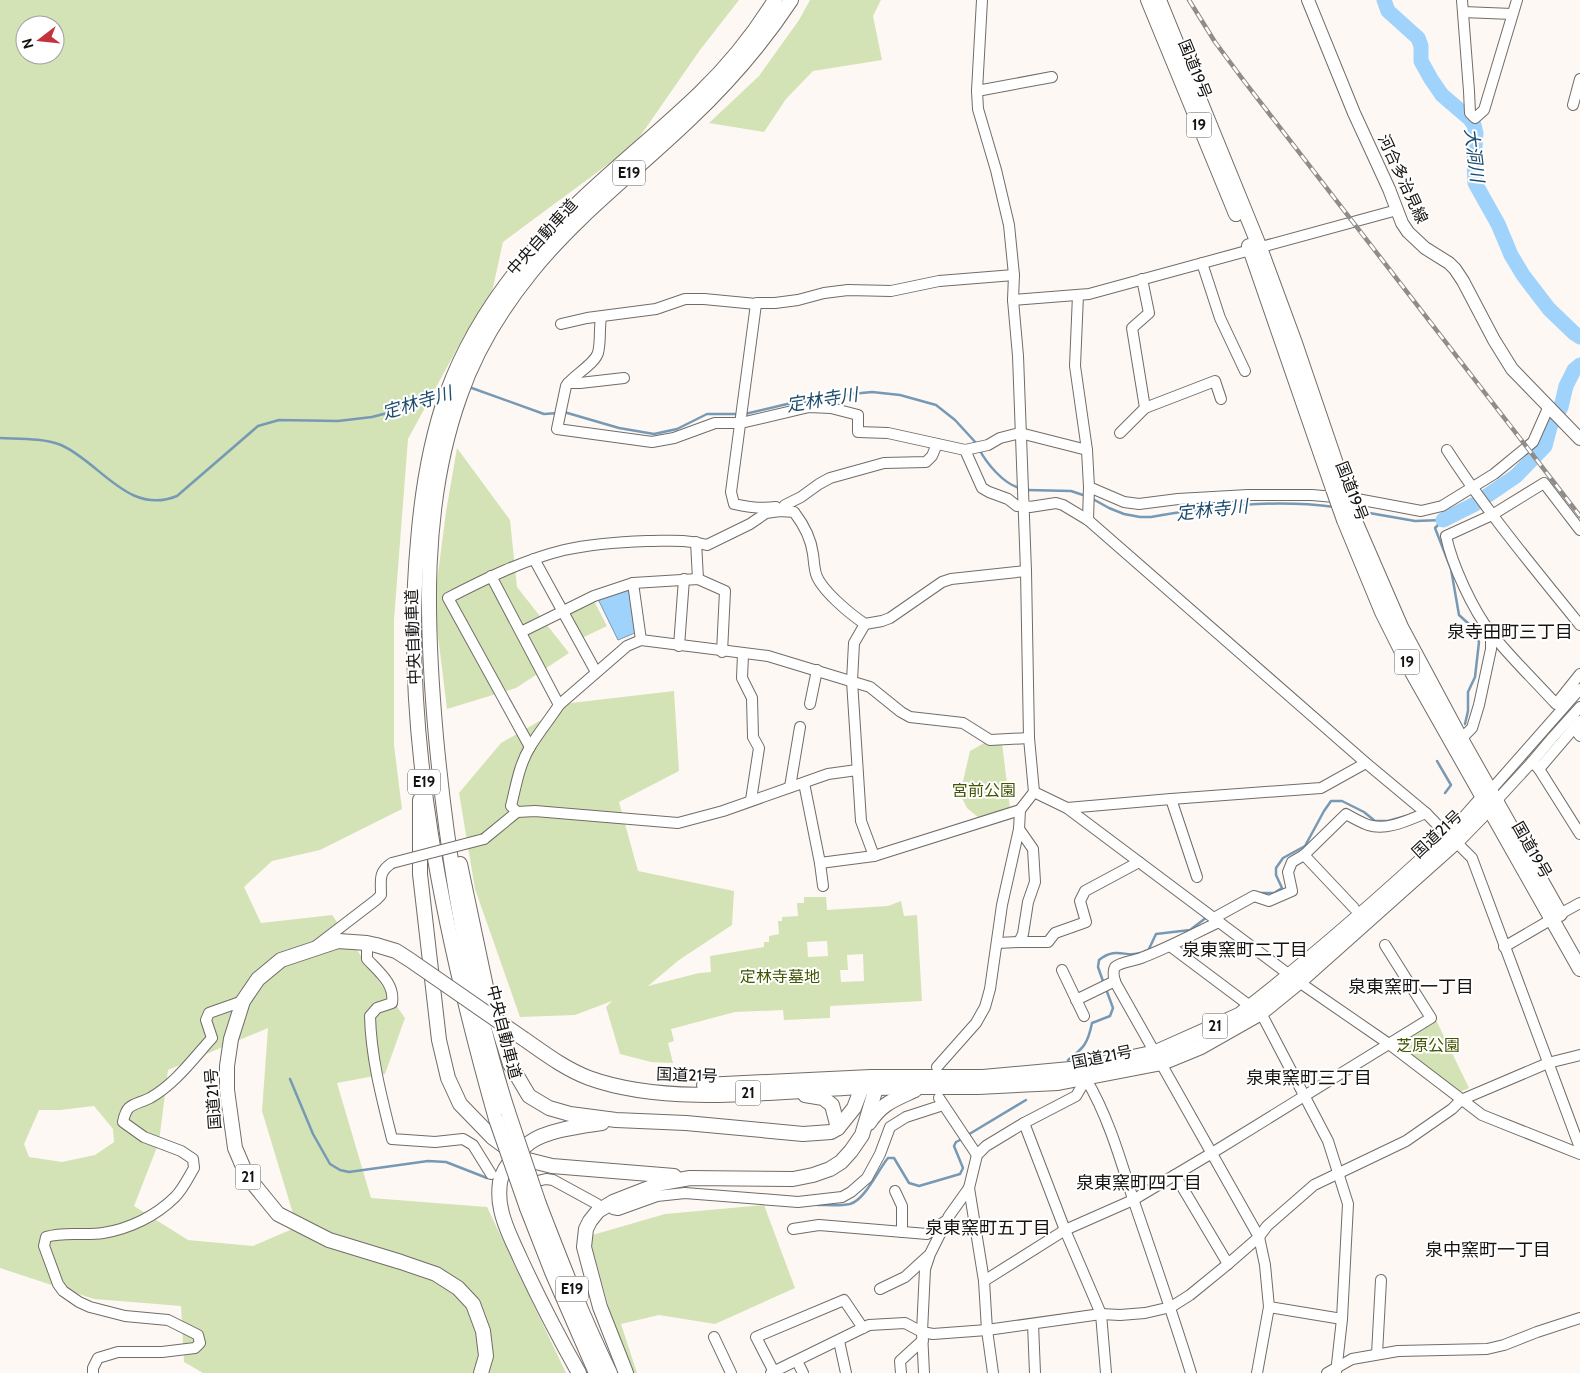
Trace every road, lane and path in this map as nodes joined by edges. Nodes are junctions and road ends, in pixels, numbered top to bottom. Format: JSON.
{"nodes":[{"id":1,"x":775,"y":0,"type":"edge"},
{"id":2,"x":791,"y":0,"type":"edge"},
{"id":3,"x":982,"y":0,"type":"edge"},
{"id":4,"x":1148,"y":0,"type":"edge"},
{"id":5,"x":1159,"y":0,"type":"edge"},
{"id":6,"x":1308,"y":0,"type":"edge"},
{"id":7,"x":1462,"y":0,"type":"edge"},
{"id":8,"x":1517,"y":0,"type":"edge"},
{"id":9,"x":1463,"y":12,"type":"junction"},
{"id":10,"x":1512,"y":14,"type":"junction"},
{"id":11,"x":1052,"y":76,"type":"dead end"},
{"id":12,"x":1580,"y":79,"type":"edge"},
{"id":13,"x":977,"y":91,"type":"junction"},
{"id":14,"x":1573,"y":105,"type":"dead end"},
{"id":15,"x":1397,"y":210,"type":"junction"},
{"id":16,"x":1255,"y":249,"type":"junction"},
{"id":17,"x":1202,"y":263,"type":"junction"},
{"id":18,"x":1014,"y":275,"type":"junction"},
{"id":19,"x":1142,"y":279,"type":"junction"},
{"id":20,"x":1078,"y":295,"type":"junction"},
{"id":21,"x":1013,"y":300,"type":"junction"},
{"id":22,"x":756,"y":304,"type":"junction"},
{"id":23,"x":600,"y":318,"type":"junction"},
{"id":24,"x":561,"y":324,"type":"dead end"},
{"id":25,"x":472,"y":352,"type":"junction"},
{"id":26,"x":1245,"y":371,"type":"dead end"},
{"id":27,"x":624,"y":378,"type":"dead end"},
{"id":28,"x":568,"y":383,"type":"junction"},
{"id":29,"x":1221,"y":399,"type":"dead end"},
{"id":30,"x":1145,"y":408,"type":"junction"},
{"id":31,"x":1550,"y":408,"type":"junction"},
{"id":32,"x":741,"y":423,"type":"junction"},
{"id":33,"x":1020,"y":433,"type":"junction"},
{"id":34,"x":1120,"y":433,"type":"dead end"},
{"id":35,"x":1580,"y":439,"type":"edge"},
{"id":36,"x":440,"y":440,"type":"junction"},
{"id":37,"x":937,"y":444,"type":"junction"},
{"id":38,"x":965,"y":450,"type":"junction"},
{"id":39,"x":1087,"y":450,"type":"junction"},
{"id":40,"x":1447,"y":450,"type":"dead end"},
{"id":41,"x":1089,"y":487,"type":"junction"},
{"id":42,"x":1472,"y":488,"type":"junction"},
{"id":43,"x":1024,"y":506,"type":"junction"},
{"id":44,"x":781,"y":510,"type":"junction"},
{"id":45,"x":1492,"y":514,"type":"junction"},
{"id":46,"x":1088,"y":520,"type":"junction"},
{"id":47,"x":1349,"y":520,"type":"junction"},
{"id":48,"x":1580,"y":530,"type":"edge"},
{"id":49,"x":696,"y":542,"type":"junction"},
{"id":50,"x":534,"y":559,"type":"junction"},
{"id":51,"x":1026,"y":571,"type":"junction"},
{"id":52,"x":491,"y":576,"type":"junction"},
{"id":53,"x":698,"y":579,"type":"junction"},
{"id":54,"x":684,"y":580,"type":"junction"},
{"id":55,"x":633,"y":583,"type":"junction"},
{"id":56,"x":563,"y":610,"type":"junction"},
{"id":57,"x":865,"y":624,"type":"junction"},
{"id":58,"x":1580,"y":625,"type":"edge"},
{"id":59,"x":521,"y":632,"type":"junction"},
{"id":60,"x":1491,"y":632,"type":"junction"},
{"id":61,"x":641,"y":640,"type":"junction"},
{"id":62,"x":679,"y":646,"type":"junction"},
{"id":63,"x":722,"y":652,"type":"junction"},
{"id":64,"x":743,"y":654,"type":"junction"},
{"id":65,"x":817,"y":670,"type":"junction"},
{"id":66,"x":596,"y":672,"type":"junction"},
{"id":67,"x":1580,"y":674,"type":"edge"},
{"id":68,"x":852,"y":681,"type":"junction"},
{"id":69,"x":1580,"y":689,"type":"edge"},
{"id":70,"x":810,"y":704,"type":"dead end"},
{"id":71,"x":559,"y":705,"type":"junction"},
{"id":72,"x":1558,"y":708,"type":"junction"},
{"id":73,"x":1580,"y":708,"type":"edge"},
{"id":74,"x":434,"y":710,"type":"junction"},
{"id":75,"x":800,"y":727,"type":"dead end"},
{"id":76,"x":1578,"y":728,"type":"edge"},
{"id":77,"x":1029,"y":738,"type":"junction"},
{"id":78,"x":1461,"y":738,"type":"junction"},
{"id":79,"x":530,"y":747,"type":"junction"},
{"id":80,"x":1366,"y":764,"type":"junction"},
{"id":81,"x":421,"y":765,"type":"junction"},
{"id":82,"x":1536,"y":766,"type":"junction"},
{"id":83,"x":857,"y":770,"type":"junction"},
{"id":84,"x":804,"y":783,"type":"junction"},
{"id":85,"x":790,"y":787,"type":"junction"},
{"id":86,"x":1034,"y":792,"type":"junction"},
{"id":87,"x":1171,"y":798,"type":"junction"},
{"id":88,"x":1489,"y":799,"type":"junction"},
{"id":89,"x":750,"y":800,"type":"junction"},
{"id":90,"x":1067,"y":808,"type":"junction"},
{"id":91,"x":1020,"y":810,"type":"junction"},
{"id":92,"x":517,"y":812,"type":"junction"},
{"id":93,"x":1426,"y":813,"type":"junction"},
{"id":94,"x":1019,"y":829,"type":"junction"},
{"id":95,"x":1580,"y":834,"type":"edge"},
{"id":96,"x":1452,"y":839,"type":"junction"},
{"id":97,"x":1304,"y":855,"type":"junction"},
{"id":98,"x":874,"y":856,"type":"junction"},
{"id":99,"x":1139,"y":862,"type":"junction"},
{"id":100,"x":820,"y":863,"type":"junction"},
{"id":101,"x":1197,"y":877,"type":"dead end"},
{"id":102,"x":823,"y":886,"type":"dead end"},
{"id":103,"x":1580,"y":904,"type":"edge"},
{"id":104,"x":1354,"y":908,"type":"dead end"},
{"id":105,"x":1556,"y":916,"type":"junction"},
{"id":106,"x":1217,"y":920,"type":"junction"},
{"id":107,"x":1019,"y":942,"type":"junction"},
{"id":108,"x":997,"y":943,"type":"junction"},
{"id":109,"x":371,"y":944,"type":"junction"},
{"id":110,"x":1385,"y":945,"type":"dead end"},
{"id":111,"x":1170,"y":946,"type":"junction"},
{"id":112,"x":1504,"y":947,"type":"junction"},
{"id":113,"x":310,"y":950,"type":"junction"},
{"id":114,"x":1580,"y":950,"type":"edge"},
{"id":115,"x":1580,"y":969,"type":"edge"},
{"id":116,"x":1062,"y":970,"type":"dead end"},
{"id":117,"x":1295,"y":978,"type":"junction"},
{"id":118,"x":1108,"y":984,"type":"junction"},
{"id":119,"x":1076,"y":1000,"type":"junction"},
{"id":120,"x":244,"y":1001,"type":"junction"},
{"id":121,"x":1256,"y":1010,"type":"junction"},
{"id":122,"x":1084,"y":1016,"type":"dead end"},
{"id":123,"x":1389,"y":1044,"type":"junction"},
{"id":124,"x":1580,"y":1055,"type":"edge"},
{"id":125,"x":1159,"y":1058,"type":"junction"},
{"id":126,"x":1548,"y":1063,"type":"junction"},
{"id":127,"x":937,"y":1067,"type":"dead end"},
{"id":128,"x":1086,"y":1079,"type":"junction"},
{"id":129,"x":870,"y":1084,"type":"junction"},
{"id":130,"x":621,"y":1086,"type":"junction"},
{"id":131,"x":923,"y":1086,"type":"junction"},
{"id":132,"x":780,"y":1091,"type":"junction"},
{"id":133,"x":1305,"y":1096,"type":"junction"},
{"id":134,"x":1461,"y":1100,"type":"junction"},
{"id":135,"x":502,"y":1116,"type":"junction"},
{"id":136,"x":616,"y":1120,"type":"junction"},
{"id":137,"x":1024,"y":1123,"type":"junction"},
{"id":138,"x":838,"y":1128,"type":"junction"},
{"id":139,"x":862,"y":1135,"type":"junction"},
{"id":140,"x":1580,"y":1148,"type":"edge"},
{"id":141,"x":1212,"y":1153,"type":"junction"},
{"id":142,"x":1580,"y":1154,"type":"edge"},
{"id":143,"x":977,"y":1155,"type":"junction"},
{"id":144,"x":1339,"y":1173,"type":"junction"},
{"id":145,"x":490,"y":1174,"type":"dead end"},
{"id":146,"x":1175,"y":1175,"type":"junction"},
{"id":147,"x":690,"y":1178,"type":"junction"},
{"id":148,"x":513,"y":1186,"type":"dead end"},
{"id":149,"x":969,"y":1188,"type":"junction"},
{"id":150,"x":895,"y":1191,"type":"dead end"},
{"id":151,"x":1134,"y":1200,"type":"junction"},
{"id":152,"x":598,"y":1204,"type":"dead end"},
{"id":153,"x":533,"y":1206,"type":"junction"},
{"id":154,"x":613,"y":1209,"type":"dead end"},
{"id":155,"x":947,"y":1220,"type":"junction"},
{"id":156,"x":793,"y":1228,"type":"dead end"},
{"id":157,"x":1065,"y":1230,"type":"junction"},
{"id":158,"x":902,"y":1232,"type":"junction"},
{"id":159,"x":1259,"y":1237,"type":"junction"},
{"id":160,"x":930,"y":1254,"type":"junction"},
{"id":161,"x":1228,"y":1264,"type":"junction"},
{"id":162,"x":1381,"y":1280,"type":"dead end"},
{"id":163,"x":984,"y":1281,"type":"junction"},
{"id":164,"x":880,"y":1289,"type":"dead end"},
{"id":165,"x":1171,"y":1307,"type":"junction"},
{"id":166,"x":1269,"y":1307,"type":"junction"},
{"id":167,"x":1101,"y":1314,"type":"junction"},
{"id":168,"x":1342,"y":1318,"type":"junction"},
{"id":169,"x":1580,"y":1318,"type":"edge"},
{"id":170,"x":1033,"y":1324,"type":"junction"},
{"id":171,"x":863,"y":1328,"type":"junction"},
{"id":172,"x":987,"y":1330,"type":"junction"},
{"id":173,"x":922,"y":1336,"type":"junction"},
{"id":174,"x":714,"y":1337,"type":"dead end"},
{"id":175,"x":839,"y":1341,"type":"junction"},
{"id":176,"x":1377,"y":1354,"type":"junction"},
{"id":177,"x":796,"y":1361,"type":"junction"},
{"id":178,"x":1333,"y":1371,"type":"edge"},
{"id":179,"x":772,"y":1372,"type":"edge"},
{"id":180,"x":93,"y":1373,"type":"edge"},
{"id":181,"x":481,"y":1373,"type":"edge"},
{"id":182,"x":579,"y":1373,"type":"edge"},
{"id":183,"x":596,"y":1373,"type":"edge"},
{"id":184,"x":610,"y":1373,"type":"edge"},
{"id":185,"x":626,"y":1373,"type":"edge"},
{"id":186,"x":731,"y":1373,"type":"edge"},
{"id":187,"x":803,"y":1373,"type":"edge"},
{"id":188,"x":846,"y":1373,"type":"edge"},
{"id":189,"x":901,"y":1373,"type":"edge"},
{"id":190,"x":924,"y":1373,"type":"edge"},
{"id":191,"x":993,"y":1373,"type":"edge"},
{"id":192,"x":1034,"y":1373,"type":"edge"},
{"id":193,"x":1106,"y":1373,"type":"edge"},
{"id":194,"x":1191,"y":1373,"type":"edge"},
{"id":195,"x":1257,"y":1373,"type":"edge"}],
"edges":[{"from":1,"to":25,"type":"highway","name":"中央自動車道","number":"E19"},
{"from":2,"to":25,"type":"highway","name":"中央自動車道","number":"E19"},
{"from":3,"to":13,"type":"street"},
{"from":4,"to":16,"type":"highway","name":"国道19号","number":"19"},
{"from":5,"to":16,"type":"highway","name":"国道19号","number":"19"},
{"from":6,"to":15,"type":"main road","name":"河合多治見線"},
{"from":7,"to":9,"type":"street"},
{"from":8,"to":10,"type":"street"},
{"from":9,"to":10,"type":"street"},
{"from":9,"to":10,"type":"street"},
{"from":11,"to":13,"type":"street"},
{"from":12,"to":14,"type":"street"},
{"from":13,"to":18,"type":"street"},
{"from":15,"to":16,"type":"street"},
{"from":15,"to":31,"type":"main road","name":"河合多治見線"},
{"from":16,"to":17,"type":"street"},
{"from":16,"to":47,"type":"highway","name":"国道19号","number":"19","bridge":true},
{"from":17,"to":19,"type":"street"},
{"from":17,"to":26,"type":"street"},
{"from":18,"to":21,"type":"street"},
{"from":18,"to":22,"type":"street"},
{"from":19,"to":20,"type":"street"},
{"from":19,"to":30,"type":"street"},
{"from":20,"to":21,"type":"street"},
{"from":20,"to":39,"type":"street"},
{"from":21,"to":33,"type":"street"},
{"from":22,"to":23,"type":"street"},
{"from":22,"to":32,"type":"street"},
{"from":23,"to":24,"type":"street"},
{"from":23,"to":28,"type":"street"},
{"from":25,"to":36,"type":"highway","name":"中央自動車道","number":"E19"},
{"from":27,"to":28,"type":"street"},
{"from":28,"to":32,"type":"street"},
{"from":29,"to":30,"type":"street"},
{"from":30,"to":34,"type":"street"},
{"from":31,"to":35,"type":"main road","name":"河合多治見線"},
{"from":31,"to":42,"type":"street"},
{"from":32,"to":37,"type":"street"},
{"from":32,"to":44,"type":"street"},
{"from":33,"to":38,"type":"street"},
{"from":33,"to":39,"type":"street"},
{"from":33,"to":43,"type":"street"},
{"from":36,"to":74,"type":"highway","name":"中央自動車道","number":"E19"},
{"from":36,"to":81,"type":"highway","name":"中央自動車道","number":"E19"},
{"from":37,"to":38,"type":"street"},
{"from":37,"to":44,"type":"street"},
{"from":38,"to":43,"type":"street"},
{"from":39,"to":41,"type":"street"},
{"from":40,"to":42,"type":"street"},
{"from":41,"to":42,"type":"street"},
{"from":41,"to":46,"type":"street"},
{"from":42,"to":45,"type":"street"},
{"from":43,"to":46,"type":"street"},
{"from":43,"to":51,"type":"street"},
{"from":44,"to":49,"type":"street"},
{"from":44,"to":57,"type":"street"},
{"from":45,"to":48,"type":"street"},
{"from":45,"to":58,"type":"street"},
{"from":45,"to":60,"type":"street"},
{"from":46,"to":80,"type":"street"},
{"from":47,"to":78,"type":"highway","name":"国道19号","number":"19"},
{"from":47,"to":88,"type":"highway","name":"国道19号","number":"19"},
{"from":49,"to":50,"type":"street"},
{"from":49,"to":53,"type":"street"},
{"from":50,"to":52,"type":"street"},
{"from":50,"to":56,"type":"street"},
{"from":51,"to":57,"type":"street"},
{"from":51,"to":77,"type":"street"},
{"from":52,"to":59,"type":"street"},
{"from":52,"to":79,"type":"street"},
{"from":53,"to":54,"type":"street"},
{"from":53,"to":63,"type":"street"},
{"from":54,"to":55,"type":"street"},
{"from":54,"to":62,"type":"street"},
{"from":55,"to":56,"type":"street"},
{"from":55,"to":61,"type":"street"},
{"from":56,"to":59,"type":"street"},
{"from":56,"to":66,"type":"street"},
{"from":57,"to":68,"type":"street"},
{"from":59,"to":71,"type":"street"},
{"from":60,"to":72,"type":"street"},
{"from":60,"to":78,"type":"street"},
{"from":61,"to":62,"type":"street"},
{"from":61,"to":66,"type":"street"},
{"from":62,"to":63,"type":"street"},
{"from":63,"to":64,"type":"street"},
{"from":64,"to":65,"type":"street"},
{"from":64,"to":89,"type":"street"},
{"from":65,"to":68,"type":"street"},
{"from":65,"to":70,"type":"street"},
{"from":66,"to":71,"type":"street"},
{"from":67,"to":72,"type":"street"},
{"from":68,"to":77,"type":"street"},
{"from":68,"to":83,"type":"street"},
{"from":69,"to":72,"type":"street"},
{"from":71,"to":79,"type":"street"},
{"from":72,"to":88,"type":"street"},
{"from":73,"to":82,"type":"street"},
{"from":74,"to":135,"type":"highway","name":"中央自動車道","number":"E19"},
{"from":74,"to":136,"type":"highway"},
{"from":75,"to":85,"type":"street"},
{"from":76,"to":82,"type":"street"},
{"from":77,"to":86,"type":"street"},
{"from":78,"to":88,"type":"highway","name":"国道19号","number":"19"},
{"from":79,"to":92,"type":"street"},
{"from":80,"to":87,"type":"street"},
{"from":80,"to":93,"type":"street"},
{"from":81,"to":135,"type":"highway","name":"中央自動車道","number":"E19"},
{"from":81,"to":147,"type":"highway"},
{"from":82,"to":88,"type":"street"},
{"from":82,"to":95,"type":"street"},
{"from":83,"to":84,"type":"street"},
{"from":83,"to":98,"type":"street"},
{"from":84,"to":85,"type":"street"},
{"from":84,"to":100,"type":"street"},
{"from":85,"to":89,"type":"street"},
{"from":86,"to":90,"type":"street"},
{"from":86,"to":91,"type":"street"},
{"from":87,"to":90,"type":"street"},
{"from":87,"to":101,"type":"street"},
{"from":88,"to":96,"type":"highway","name":"国道21号","number":"21"},
{"from":88,"to":105,"type":"highway","name":"国道19号","number":"19"},
{"from":89,"to":92,"type":"street"},
{"from":90,"to":99,"type":"street"},
{"from":91,"to":94,"type":"street"},
{"from":91,"to":98,"type":"street"},
{"from":92,"to":113,"type":"street","bridge":true},
{"from":93,"to":96,"type":"street"},
{"from":93,"to":97,"type":"street"},
{"from":94,"to":107,"type":"street"},
{"from":94,"to":108,"type":"street"},
{"from":96,"to":112,"type":"street"},
{"from":96,"to":117,"type":"highway","name":"国道21号","number":"21"},
{"from":97,"to":104,"type":"street"},
{"from":97,"to":106,"type":"street"},
{"from":98,"to":100,"type":"street"},
{"from":99,"to":106,"type":"street"},
{"from":99,"to":107,"type":"street"},
{"from":100,"to":102,"type":"street"},
{"from":103,"to":105,"type":"street"},
{"from":105,"to":112,"type":"street"},
{"from":105,"to":114,"type":"highway","name":"国道19号","number":"19"},
{"from":105,"to":115,"type":"highway","name":"国道19号","number":"19"},
{"from":106,"to":111,"type":"street"},
{"from":106,"to":117,"type":"street"},
{"from":107,"to":108,"type":"street"},
{"from":108,"to":127,"type":"street"},
{"from":109,"to":113,"type":"highway","name":"国道21号","number":"21"},
{"from":109,"to":130,"type":"highway","name":"国道21号","number":"21","bridge":true},
{"from":109,"to":145,"type":"street"},
{"from":110,"to":123,"type":"street"},
{"from":111,"to":118,"type":"street"},
{"from":111,"to":121,"type":"street"},
{"from":112,"to":126,"type":"street"},
{"from":113,"to":120,"type":"highway","name":"国道21号","number":"21"},
{"from":116,"to":119,"type":"street"},
{"from":117,"to":121,"type":"highway","name":"国道21号","number":"21"},
{"from":117,"to":123,"type":"street"},
{"from":118,"to":119,"type":"street"},
{"from":118,"to":125,"type":"street"},
{"from":119,"to":122,"type":"street"},
{"from":120,"to":180,"type":"street"},
{"from":120,"to":181,"type":"highway","name":"国道21号","number":"21"},
{"from":121,"to":125,"type":"highway","name":"国道21号","number":"21"},
{"from":121,"to":133,"type":"street"},
{"from":123,"to":133,"type":"street"},
{"from":123,"to":134,"type":"street"},
{"from":124,"to":126,"type":"street"},
{"from":125,"to":128,"type":"highway","name":"国道21号","number":"21"},
{"from":125,"to":129,"type":"highway","name":"国道21号","number":"21"},
{"from":125,"to":141,"type":"street"},
{"from":126,"to":134,"type":"street"},
{"from":126,"to":140,"type":"street"},
{"from":128,"to":131,"type":"highway","name":"国道21号","number":"21"},
{"from":128,"to":137,"type":"street"},
{"from":128,"to":151,"type":"street"},
{"from":129,"to":130,"type":"highway","name":"国道21号","number":"21"},
{"from":129,"to":131,"type":"highway","name":"国道21号","number":"21"},
{"from":129,"to":132,"type":"highway","name":"国道21号","number":"21"},
{"from":129,"to":138,"type":"highway"},
{"from":129,"to":139,"type":"highway"},
{"from":130,"to":132,"type":"highway","name":"国道21号","number":"21"},
{"from":131,"to":139,"type":"highway"},
{"from":132,"to":138,"type":"highway"},
{"from":133,"to":141,"type":"street"},
{"from":133,"to":144,"type":"street"},
{"from":134,"to":142,"type":"street"},
{"from":134,"to":144,"type":"street"},
{"from":135,"to":153,"type":"highway","name":"中央自動車道","number":"E19","bridge":true},
{"from":136,"to":138,"type":"highway"},
{"from":136,"to":182,"type":"highway"},
{"from":137,"to":143,"type":"street"},
{"from":137,"to":157,"type":"street"},
{"from":139,"to":147,"type":"highway"},
{"from":141,"to":146,"type":"street"},
{"from":141,"to":159,"type":"street"},
{"from":143,"to":149,"type":"street"},
{"from":143,"to":154,"type":"street"},
{"from":144,"to":159,"type":"street"},
{"from":144,"to":168,"type":"street"},
{"from":146,"to":151,"type":"street"},
{"from":146,"to":161,"type":"street"},
{"from":147,"to":185,"type":"highway"},
{"from":148,"to":152,"type":"street"},
{"from":149,"to":155,"type":"street"},
{"from":149,"to":163,"type":"street"},
{"from":150,"to":158,"type":"street"},
{"from":151,"to":157,"type":"street"},
{"from":151,"to":165,"type":"street"},
{"from":153,"to":183,"type":"highway","name":"中央自動車道","number":"E19"},
{"from":153,"to":184,"type":"highway","name":"中央自動車道","number":"E19"},
{"from":155,"to":158,"type":"street"},
{"from":155,"to":160,"type":"street"},
{"from":156,"to":158,"type":"street"},
{"from":157,"to":163,"type":"street"},
{"from":157,"to":167,"type":"street"},
{"from":159,"to":161,"type":"street"},
{"from":159,"to":166,"type":"street"},
{"from":160,"to":164,"type":"street"},
{"from":160,"to":173,"type":"street"},
{"from":161,"to":165,"type":"street"},
{"from":162,"to":176,"type":"street"},
{"from":163,"to":172,"type":"street"},
{"from":165,"to":167,"type":"street"},
{"from":165,"to":194,"type":"street"},
{"from":166,"to":168,"type":"street"},
{"from":166,"to":195,"type":"street"},
{"from":167,"to":170,"type":"street"},
{"from":167,"to":193,"type":"street"},
{"from":168,"to":178,"type":"street"},
{"from":169,"to":176,"type":"street"},
{"from":170,"to":172,"type":"street"},
{"from":170,"to":192,"type":"street"},
{"from":171,"to":173,"type":"street"},
{"from":171,"to":175,"type":"street"},
{"from":171,"to":179,"type":"street"},
{"from":172,"to":173,"type":"street"},
{"from":172,"to":191,"type":"street"},
{"from":173,"to":189,"type":"street"},
{"from":173,"to":190,"type":"street"},
{"from":174,"to":186,"type":"street"},
{"from":175,"to":177,"type":"street"},
{"from":175,"to":188,"type":"street"},
{"from":176,"to":178,"type":"street"},
{"from":177,"to":179,"type":"street"},
{"from":177,"to":187,"type":"street"}]}
